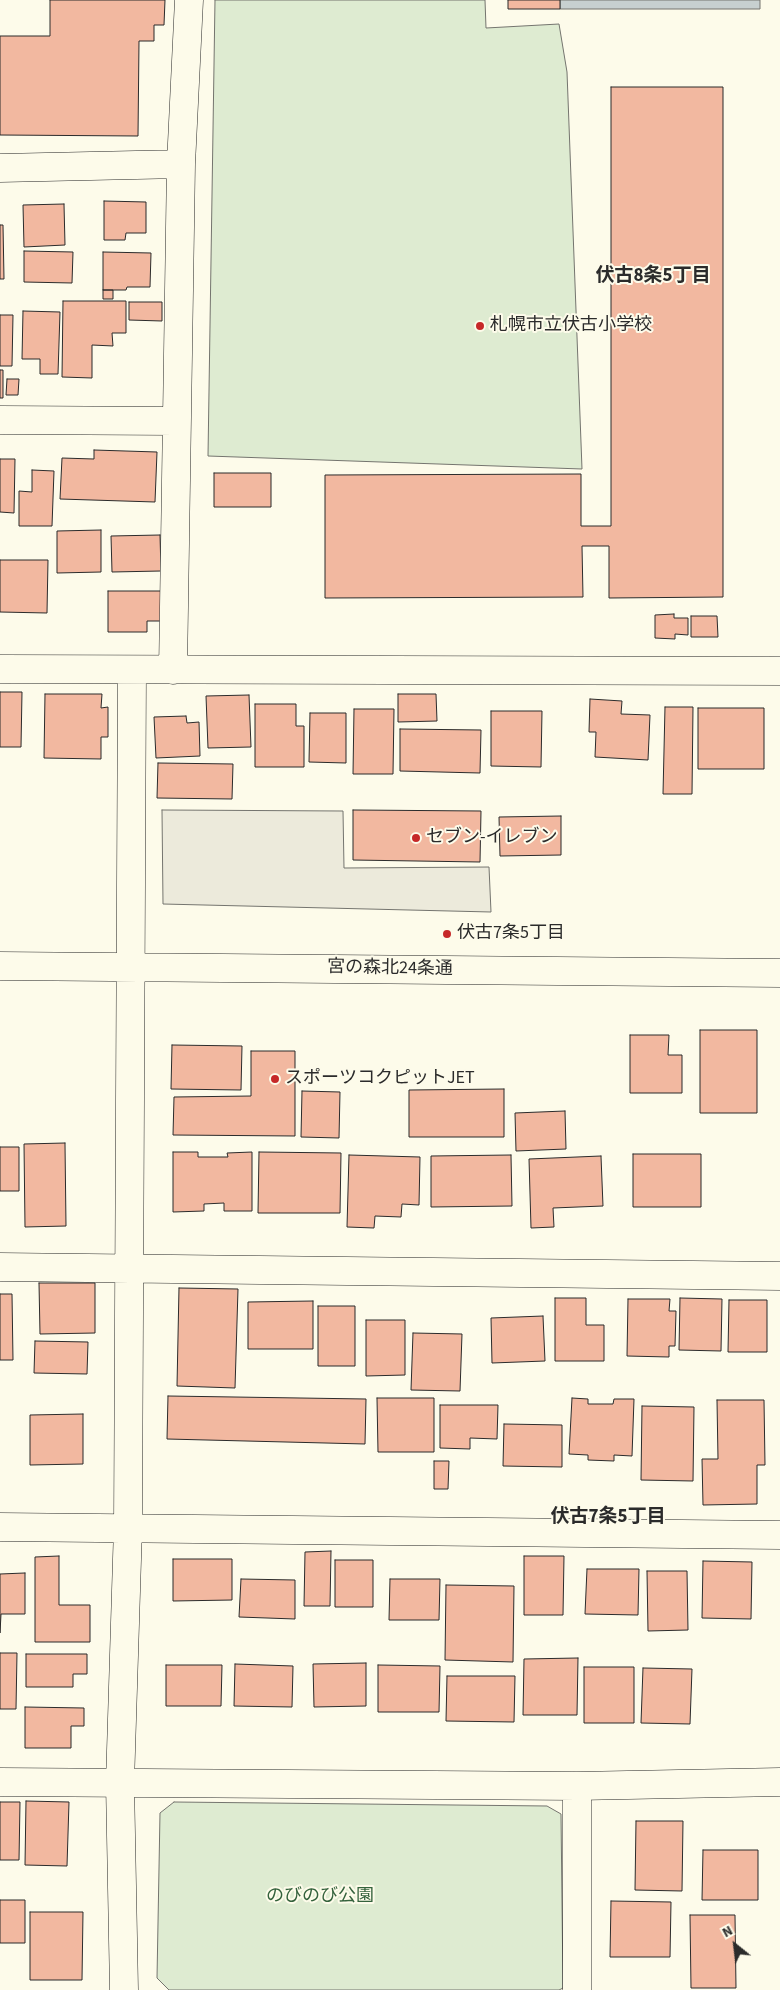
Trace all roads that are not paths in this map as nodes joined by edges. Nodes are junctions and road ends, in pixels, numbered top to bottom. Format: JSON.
{"nodes":[{"id":1,"x":189,"y":0,"type":"edge"},
{"id":2,"x":181,"y":164,"type":"junction"},
{"id":3,"x":0,"y":168,"type":"edge"},
{"id":4,"x":0,"y":420,"type":"edge"},
{"id":5,"x":176,"y":421,"type":"junction"},
{"id":6,"x":0,"y":669,"type":"edge"},
{"id":7,"x":132,"y":670,"type":"junction"},
{"id":8,"x":173,"y":670,"type":"junction"},
{"id":9,"x":780,"y":671,"type":"edge"},
{"id":10,"x":0,"y":966,"type":"edge"},
{"id":11,"x":130,"y":966,"type":"junction"},
{"id":12,"x":780,"y":972,"type":"edge"},
{"id":13,"x":0,"y":1267,"type":"edge"},
{"id":14,"x":130,"y":1268,"type":"junction"},
{"id":15,"x":780,"y":1276,"type":"edge"},
{"id":16,"x":0,"y":1527,"type":"edge"},
{"id":17,"x":128,"y":1527,"type":"junction"},
{"id":18,"x":780,"y":1535,"type":"edge"},
{"id":19,"x":0,"y":1782,"type":"edge"},
{"id":20,"x":780,"y":1782,"type":"edge"},
{"id":21,"x":120,"y":1783,"type":"junction"},
{"id":22,"x":577,"y":1786,"type":"junction"},
{"id":23,"x":124,"y":1990,"type":"edge"},
{"id":24,"x":577,"y":1990,"type":"edge"}],
"edges":[{"from":1,"to":2,"type":"street"},
{"from":2,"to":3,"type":"street"},
{"from":2,"to":5,"type":"street"},
{"from":4,"to":5,"type":"street"},
{"from":5,"to":8,"type":"street"},
{"from":6,"to":7,"type":"street"},
{"from":7,"to":8,"type":"street"},
{"from":7,"to":11,"type":"street"},
{"from":8,"to":9,"type":"street"},
{"from":10,"to":11,"type":"street","name":"宮の森北24条通"},
{"from":11,"to":12,"type":"street","name":"宮の森北24条通"},
{"from":11,"to":14,"type":"street"},
{"from":13,"to":14,"type":"street"},
{"from":14,"to":15,"type":"street"},
{"from":14,"to":17,"type":"street"},
{"from":16,"to":17,"type":"street"},
{"from":17,"to":18,"type":"street"},
{"from":17,"to":21,"type":"street"},
{"from":19,"to":21,"type":"street"},
{"from":20,"to":22,"type":"street"},
{"from":21,"to":22,"type":"street"},
{"from":21,"to":23,"type":"street"},
{"from":22,"to":24,"type":"street"}]}
